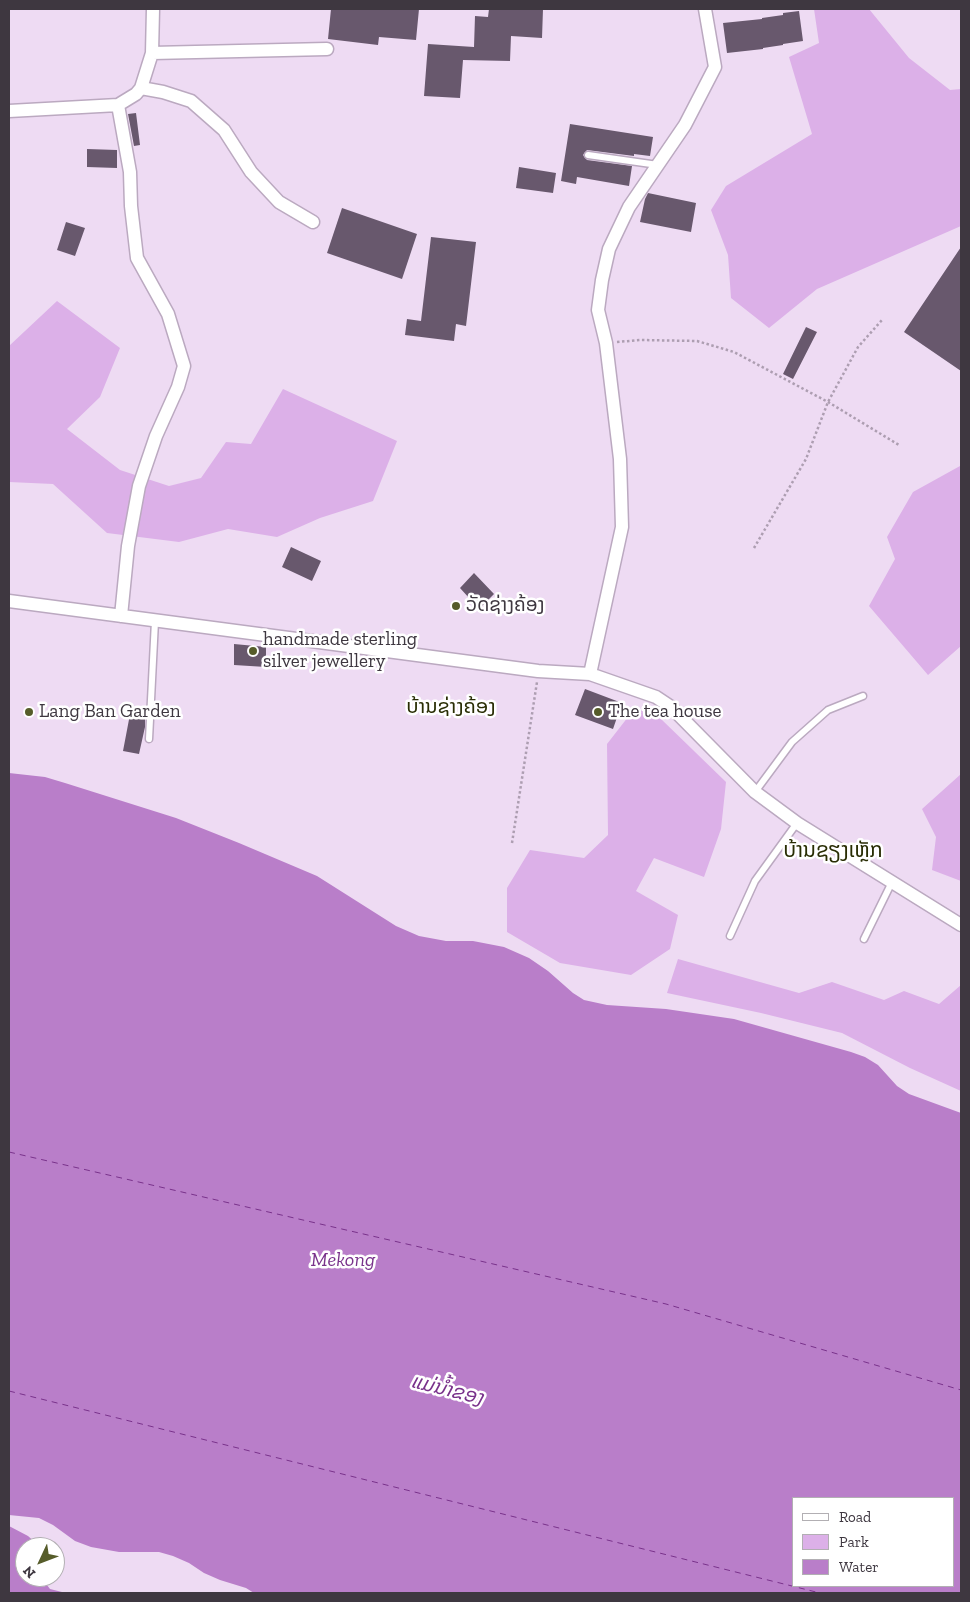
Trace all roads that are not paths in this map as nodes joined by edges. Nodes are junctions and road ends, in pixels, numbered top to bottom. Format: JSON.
{"nodes":[{"id":1,"x":153,"y":9,"type":"edge"},
{"id":2,"x":705,"y":9,"type":"edge"},
{"id":3,"x":327,"y":49,"type":"dead end"},
{"id":4,"x":152,"y":53,"type":"junction"},
{"id":5,"x":141,"y":88,"type":"junction"},
{"id":6,"x":118,"y":106,"type":"junction"},
{"id":7,"x":9,"y":111,"type":"edge"},
{"id":8,"x":588,"y":155,"type":"dead end"},
{"id":9,"x":658,"y":165,"type":"junction"},
{"id":10,"x":313,"y":222,"type":"dead end"},
{"id":11,"x":9,"y":601,"type":"edge"},
{"id":12,"x":121,"y":616,"type":"junction"},
{"id":13,"x":155,"y":621,"type":"junction"},
{"id":14,"x":590,"y":674,"type":"junction"},
{"id":15,"x":863,"y":696,"type":"dead end"},
{"id":16,"x":149,"y":739,"type":"dead end"},
{"id":17,"x":755,"y":792,"type":"junction"},
{"id":18,"x":797,"y":823,"type":"junction"},
{"id":19,"x":892,"y":882,"type":"junction"},
{"id":20,"x":961,"y":925,"type":"edge"},
{"id":21,"x":730,"y":936,"type":"dead end"},
{"id":22,"x":864,"y":939,"type":"dead end"}],
"edges":[{"from":1,"to":4,"type":"street"},
{"from":2,"to":9,"type":"street"},
{"from":3,"to":4,"type":"street"},
{"from":4,"to":5,"type":"street"},
{"from":5,"to":6,"type":"street"},
{"from":5,"to":10,"type":"street"},
{"from":6,"to":7,"type":"street"},
{"from":6,"to":12,"type":"street"},
{"from":8,"to":9,"type":"lane"},
{"from":9,"to":14,"type":"street"},
{"from":11,"to":12,"type":"street"},
{"from":12,"to":13,"type":"street"},
{"from":13,"to":14,"type":"street"},
{"from":13,"to":16,"type":"lane"},
{"from":14,"to":17,"type":"street"},
{"from":15,"to":17,"type":"lane"},
{"from":17,"to":18,"type":"street"},
{"from":18,"to":19,"type":"street"},
{"from":18,"to":21,"type":"lane"},
{"from":19,"to":20,"type":"street"},
{"from":19,"to":22,"type":"lane"}]}
